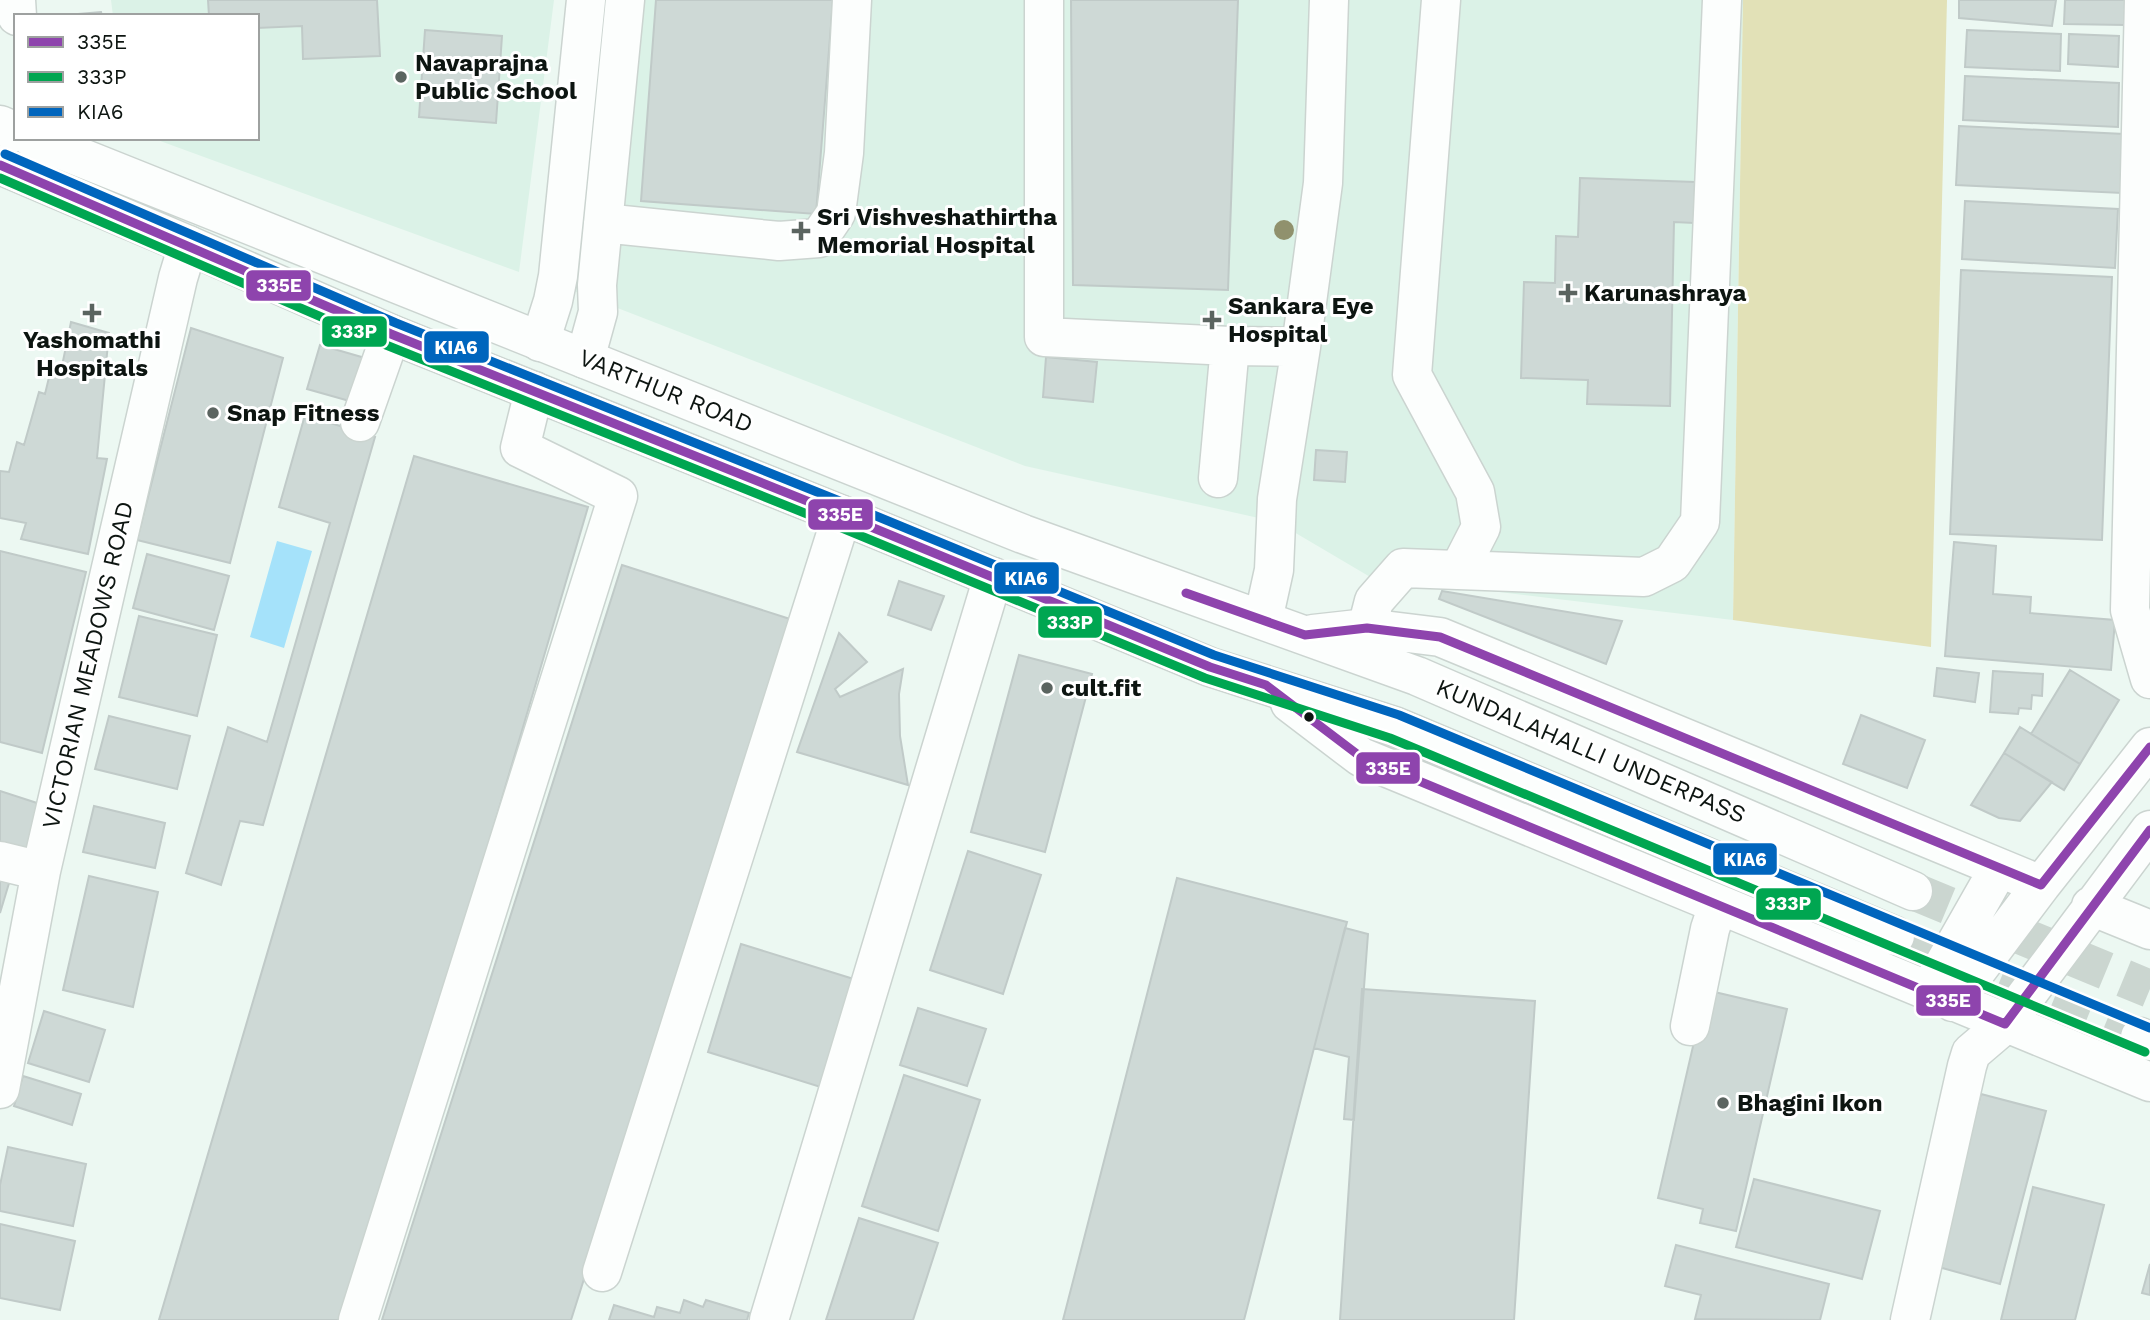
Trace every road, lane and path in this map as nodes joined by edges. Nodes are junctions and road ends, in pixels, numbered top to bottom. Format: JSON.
{"nodes":[{"id":1,"x":586,"y":0,"type":"edge"},
{"id":2,"x":625,"y":0,"type":"edge"},
{"id":3,"x":852,"y":0,"type":"edge"},
{"id":4,"x":1044,"y":0,"type":"edge"},
{"id":5,"x":1329,"y":0,"type":"edge"},
{"id":6,"x":1441,"y":0,"type":"edge"},
{"id":7,"x":1722,"y":0,"type":"edge"},
{"id":8,"x":2144,"y":0,"type":"edge"},
{"id":9,"x":24,"y":140,"type":"edge"},
{"id":10,"x":31,"y":140,"type":"edge"},
{"id":11,"x":603,"y":223,"type":"junction"},
{"id":12,"x":188,"y":244,"type":"junction"},
{"id":13,"x":391,"y":334,"type":"junction"},
{"id":14,"x":540,"y":342,"type":"junction"},
{"id":15,"x":1230,"y":346,"type":"junction"},
{"id":16,"x":1301,"y":346,"type":"junction"},
{"id":17,"x":585,"y":359,"type":"junction"},
{"id":18,"x":534,"y":391,"type":"junction"},
{"id":19,"x":360,"y":422,"type":"dead end"},
{"id":20,"x":1218,"y":478,"type":"dead end"},
{"id":21,"x":842,"y":514,"type":"junction"},
{"id":22,"x":1459,"y":570,"type":"junction"},
{"id":23,"x":993,"y":577,"type":"junction"},
{"id":24,"x":1262,"y":620,"type":"junction"},
{"id":25,"x":1367,"y":628,"type":"junction"},
{"id":26,"x":1305,"y":635,"type":"junction"},
{"id":27,"x":2150,"y":679,"type":"edge"},
{"id":28,"x":1266,"y":685,"type":"junction"},
{"id":29,"x":2150,"y":747,"type":"edge"},
{"id":30,"x":2150,"y":830,"type":"edge"},
{"id":31,"x":0,"y":861,"type":"edge"},
{"id":32,"x":2000,"y":868,"type":"junction"},
{"id":33,"x":41,"y":871,"type":"junction"},
{"id":34,"x":2041,"y":885,"type":"junction"},
{"id":35,"x":1913,"y":891,"type":"tunnel mouth"},
{"id":36,"x":1718,"y":905,"type":"junction"},
{"id":37,"x":2091,"y":906,"type":"junction"},
{"id":38,"x":2150,"y":930,"type":"edge"},
{"id":39,"x":1895,"y":936,"type":"tunnel mouth"},
{"id":40,"x":9,"y":988,"type":"edge"},
{"id":41,"x":1941,"y":997,"type":"junction"},
{"id":42,"x":2005,"y":1024,"type":"junction"},
{"id":43,"x":1690,"y":1026,"type":"dead end"},
{"id":44,"x":1971,"y":1053,"type":"junction"},
{"id":45,"x":2150,"y":1082,"type":"edge"},
{"id":46,"x":0,"y":1089,"type":"edge"},
{"id":47,"x":602,"y":1272,"type":"dead end"},
{"id":48,"x":358,"y":1320,"type":"edge"},
{"id":49,"x":769,"y":1320,"type":"edge"},
{"id":50,"x":1910,"y":1320,"type":"edge"}],
"edges":[{"from":1,"to":14,"type":"main road"},
{"from":2,"to":11,"type":"main road"},
{"from":3,"to":11,"type":"main road"},
{"from":4,"to":15,"type":"main road"},
{"from":5,"to":16,"type":"main road"},
{"from":6,"to":22,"type":"main road"},
{"from":7,"to":22,"type":"main road"},
{"from":8,"to":27,"type":"main road"},
{"from":9,"to":12,"type":"main road","name":"VARTHUR ROAD"},
{"from":10,"to":14,"type":"main road","name":"VARTHUR ROAD"},
{"from":11,"to":17,"type":"main road"},
{"from":12,"to":13,"type":"main road","name":"VARTHUR ROAD"},
{"from":12,"to":33,"type":"main road","name":"VICTORIAN MEADOWS ROAD"},
{"from":13,"to":18,"type":"main road","name":"VARTHUR ROAD"},
{"from":13,"to":19,"type":"main road"},
{"from":14,"to":17,"type":"main road","name":"VARTHUR ROAD"},
{"from":15,"to":16,"type":"main road"},
{"from":15,"to":20,"type":"main road"},
{"from":16,"to":24,"type":"main road"},
{"from":17,"to":24,"type":"main road","name":"VARTHUR ROAD"},
{"from":18,"to":21,"type":"main road","name":"VARTHUR ROAD"},
{"from":18,"to":48,"type":"main road"},
{"from":21,"to":23,"type":"main road","name":"VARTHUR ROAD"},
{"from":21,"to":47,"type":"main road"},
{"from":22,"to":25,"type":"main road"},
{"from":23,"to":28,"type":"main road","name":"VARTHUR ROAD"},
{"from":23,"to":49,"type":"main road"},
{"from":24,"to":26,"type":"main road","name":"VARTHUR ROAD"},
{"from":25,"to":26,"type":"main road"},
{"from":25,"to":32,"type":"main road"},
{"from":26,"to":35,"type":"main road","name":"KUNDALAHALLI UNDERPASS"},
{"from":28,"to":36,"type":"main road"},
{"from":28,"to":39,"type":"main road"},
{"from":29,"to":34,"type":"main road"},
{"from":30,"to":37,"type":"main road"},
{"from":31,"to":33,"type":"main road"},
{"from":32,"to":34,"type":"main road"},
{"from":32,"to":41,"type":"main road"},
{"from":33,"to":40,"type":"main road","name":"VICTORIAN MEADOWS ROAD"},
{"from":34,"to":41,"type":"main road"},
{"from":36,"to":41,"type":"main road"},
{"from":36,"to":43,"type":"main road"},
{"from":37,"to":38,"type":"main road"},
{"from":37,"to":42,"type":"main road"},
{"from":40,"to":46,"type":"main road","name":"VICTORIAN MEADOWS ROAD"},
{"from":41,"to":42,"type":"main road"},
{"from":41,"to":44,"type":"main road"},
{"from":42,"to":44,"type":"main road"},
{"from":42,"to":45,"type":"main road"},
{"from":44,"to":50,"type":"main road"}]}
